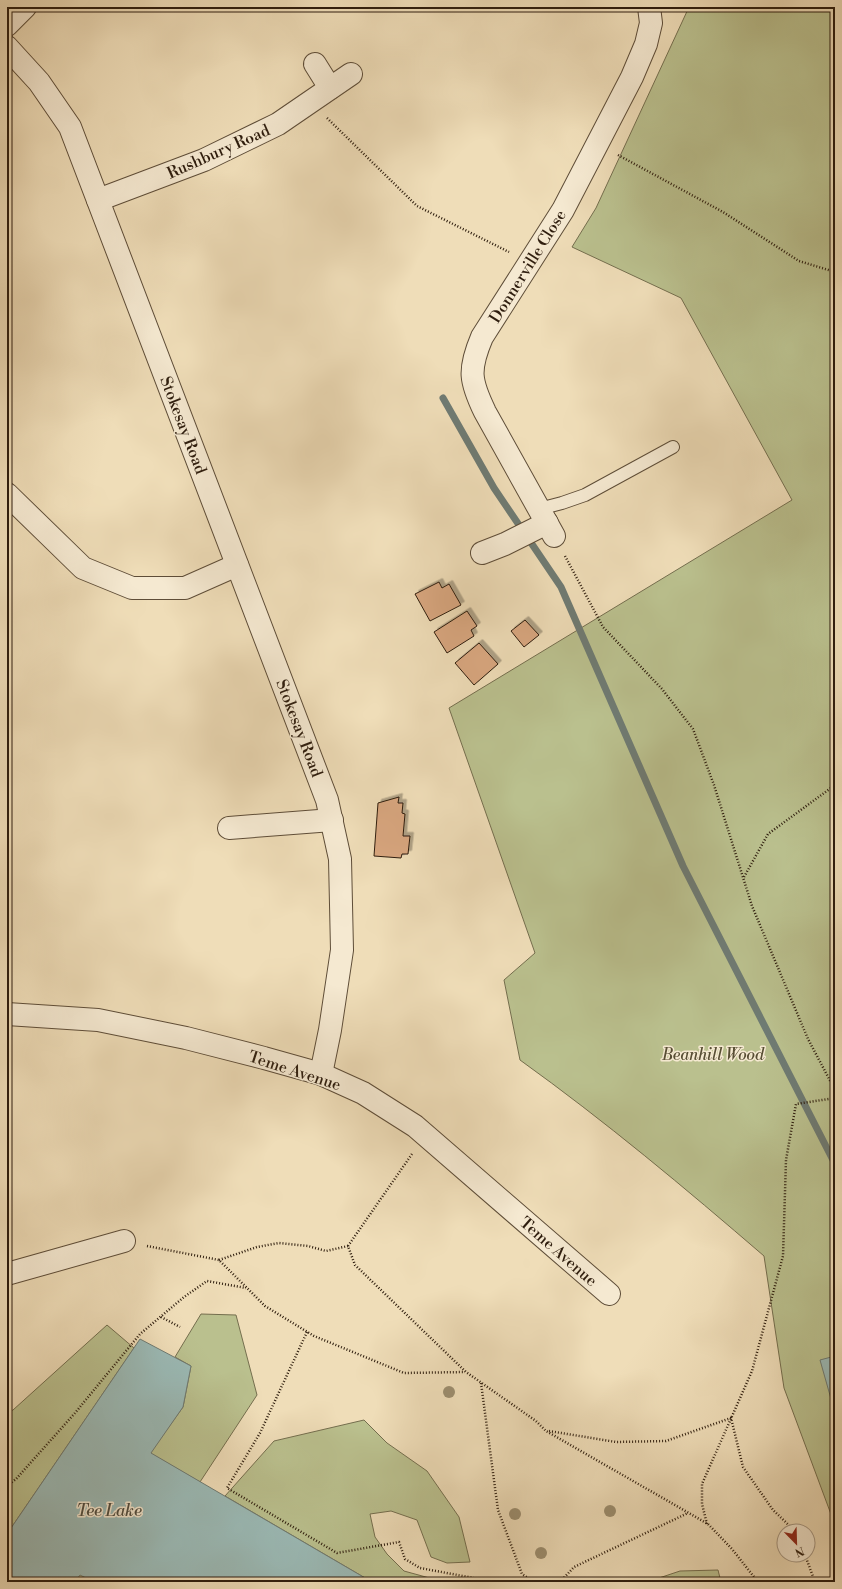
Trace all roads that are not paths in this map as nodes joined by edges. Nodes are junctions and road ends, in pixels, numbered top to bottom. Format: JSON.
{"nodes":[{"id":1,"x":24,"y":7,"type":"edge"},
{"id":2,"x":649,"y":7,"type":"edge"},
{"id":3,"x":7,"y":25,"type":"edge"},
{"id":4,"x":7,"y":47,"type":"edge"},
{"id":5,"x":315,"y":64,"type":"dead end"},
{"id":6,"x":351,"y":74,"type":"dead end"},
{"id":7,"x":330,"y":88,"type":"junction"},
{"id":8,"x":98,"y":200,"type":"junction"},
{"id":9,"x":673,"y":447,"type":"dead end"},
{"id":10,"x":7,"y":494,"type":"edge"},
{"id":11,"x":545,"y":524,"type":"junction"},
{"id":12,"x":482,"y":553,"type":"dead end"},
{"id":13,"x":237,"y":565,"type":"junction"},
{"id":14,"x":332,"y":820,"type":"junction"},
{"id":15,"x":230,"y":828,"type":"dead end"},
{"id":16,"x":7,"y":1014,"type":"edge"},
{"id":17,"x":321,"y":1074,"type":"junction"},
{"id":18,"x":124,"y":1241,"type":"road end"},
{"id":19,"x":7,"y":1274,"type":"edge"},
{"id":20,"x":609,"y":1294,"type":"dead end"}],
"edges":[{"from":1,"to":3,"type":"street"},
{"from":2,"to":11,"type":"street","name":"Donnerville Close"},
{"from":4,"to":8,"type":"street","name":"Stokesay Road"},
{"from":5,"to":7,"type":"street"},
{"from":6,"to":7,"type":"street","name":"Rushbury Road"},
{"from":7,"to":8,"type":"street","name":"Rushbury Road"},
{"from":8,"to":13,"type":"street","name":"Stokesay Road"},
{"from":9,"to":11,"type":"lane"},
{"from":10,"to":13,"type":"street"},
{"from":11,"to":12,"type":"street"},
{"from":13,"to":14,"type":"street","name":"Stokesay Road"},
{"from":14,"to":15,"type":"street"},
{"from":14,"to":17,"type":"street","name":"Stokesay Road"},
{"from":16,"to":17,"type":"street","name":"Teme Avenue"},
{"from":17,"to":20,"type":"street","name":"Teme Avenue"},
{"from":18,"to":19,"type":"street"}]}
